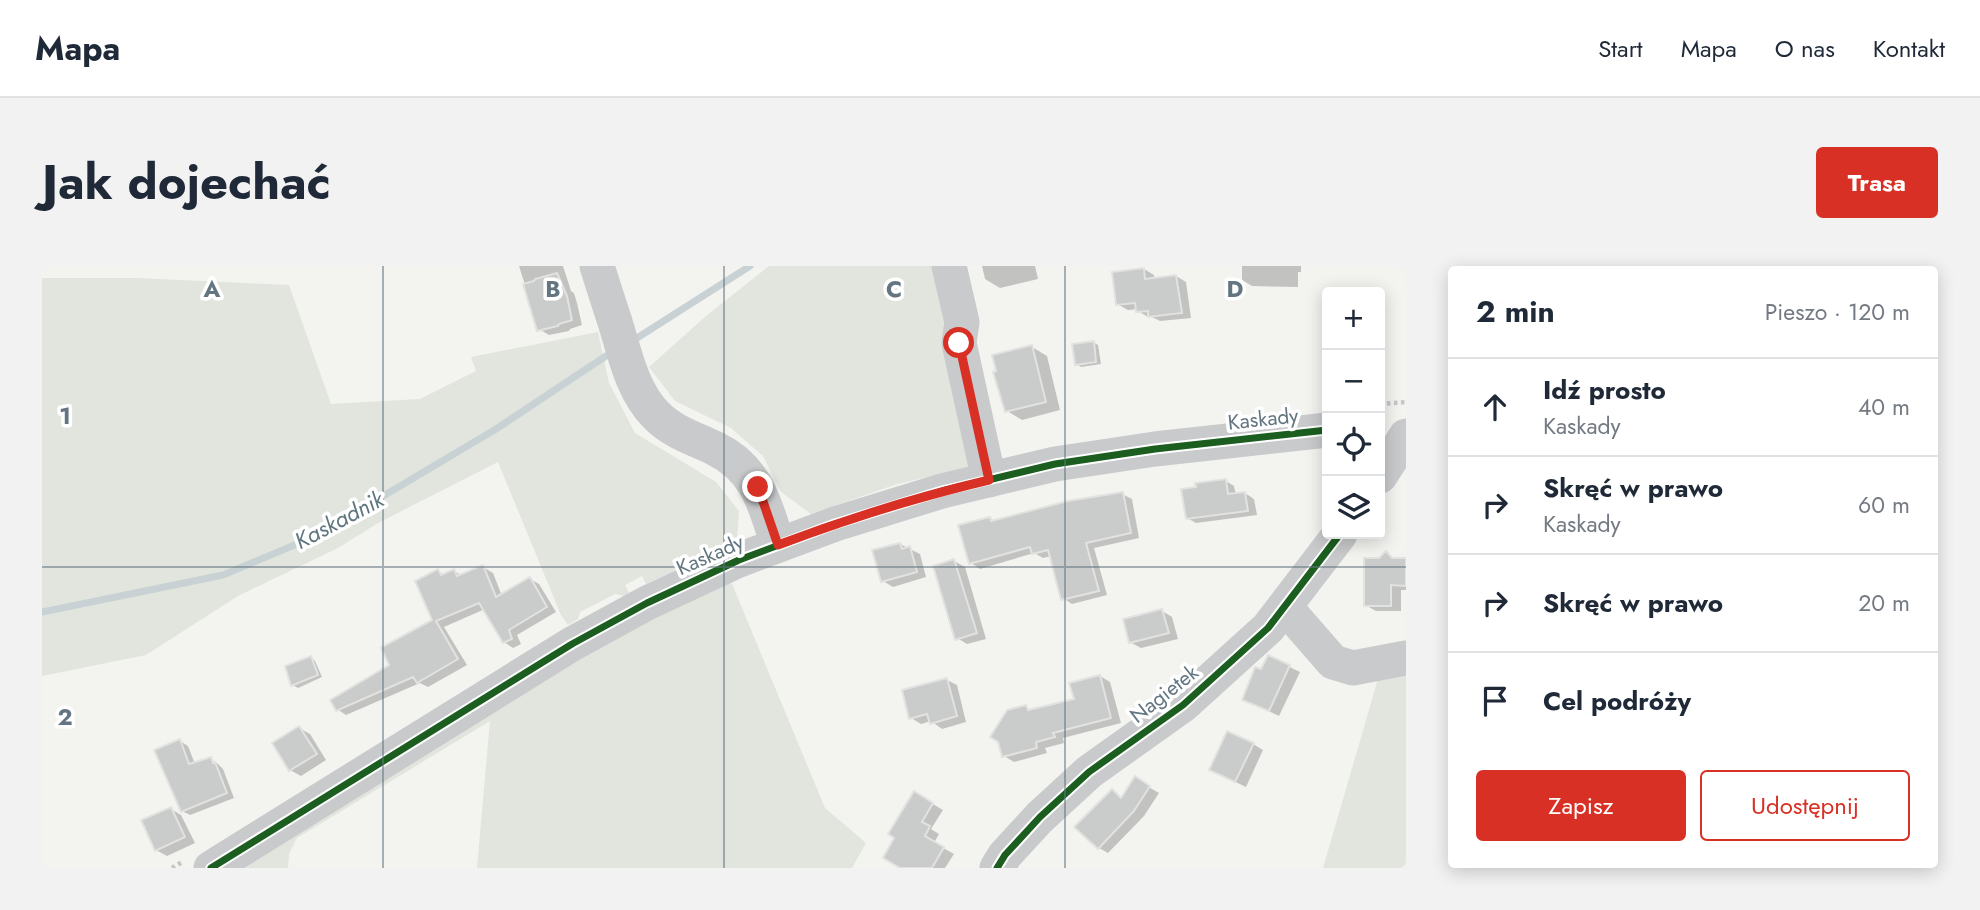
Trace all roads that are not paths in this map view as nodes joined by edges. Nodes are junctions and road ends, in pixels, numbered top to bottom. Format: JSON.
{"nodes":[{"id":1,"x":597,"y":266,"type":"edge"},
{"id":2,"x":949,"y":266,"type":"edge"},
{"id":3,"x":1406,"y":421,"type":"edge"},
{"id":4,"x":1385,"y":423,"type":"edge"},
{"id":5,"x":1322,"y":431,"type":"edge"},
{"id":6,"x":1406,"y":436,"type":"edge"},
{"id":7,"x":1385,"y":468,"type":"edge"},
{"id":8,"x":989,"y":480,"type":"junction"},
{"id":9,"x":1336,"y":539,"type":"edge"},
{"id":10,"x":778,"y":545,"type":"junction"},
{"id":11,"x":1285,"y":607,"type":"junction"},
{"id":12,"x":1406,"y":659,"type":"edge"},
{"id":13,"x":211,"y":868,"type":"edge"},
{"id":14,"x":997,"y":868,"type":"edge"}],
"edges":[{"from":1,"to":10,"type":"street"},
{"from":2,"to":8,"type":"street"},
{"from":3,"to":4,"type":"street"},
{"from":5,"to":8,"type":"street","name":"Kaskady"},
{"from":6,"to":7,"type":"street"},
{"from":8,"to":10,"type":"street","name":"Kaskady"},
{"from":9,"to":11,"type":"street","name":"Nagietek"},
{"from":10,"to":13,"type":"street","name":"Kaskady"},
{"from":11,"to":12,"type":"street"},
{"from":11,"to":14,"type":"street","name":"Nagietek"}]}
